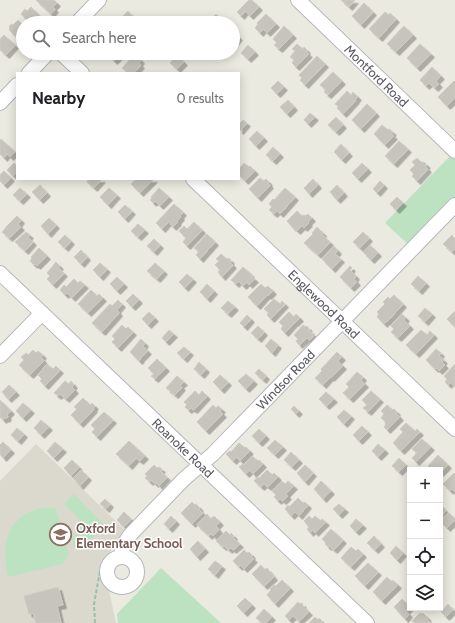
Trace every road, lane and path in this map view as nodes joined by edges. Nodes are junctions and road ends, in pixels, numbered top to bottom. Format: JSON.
{"nodes":[{"id":1,"x":99,"y":0,"type":"edge"},
{"id":2,"x":298,"y":0,"type":"edge"},
{"id":3,"x":84,"y":16,"type":"edge"},
{"id":4,"x":41,"y":60,"type":"edge"},
{"id":5,"x":68,"y":60,"type":"edge"},
{"id":6,"x":29,"y":72,"type":"edge"},
{"id":7,"x":81,"y":72,"type":"edge"},
{"id":8,"x":16,"y":86,"type":"edge"},
{"id":9,"x":0,"y":103,"type":"edge"},
{"id":10,"x":455,"y":151,"type":"edge"},
{"id":11,"x":194,"y":180,"type":"edge"},
{"id":12,"x":455,"y":204,"type":"edge"},
{"id":13,"x":0,"y":273,"type":"edge"},
{"id":14,"x":42,"y":313,"type":"junction"},
{"id":15,"x":342,"y":321,"type":"junction"},
{"id":16,"x":0,"y":356,"type":"edge"},
{"id":17,"x":455,"y":429,"type":"edge"},
{"id":18,"x":201,"y":464,"type":"junction"},
{"id":19,"x":122,"y":557,"type":"dead end"},
{"id":20,"x":100,"y":571,"type":"dead end"},
{"id":21,"x":95,"y":623,"type":"edge"},
{"id":22,"x":367,"y":623,"type":"edge"}],
"edges":[{"from":1,"to":3,"type":"street"},
{"from":2,"to":10,"type":"street","name":"Montford Road"},
{"from":4,"to":6,"type":"street"},
{"from":5,"to":7,"type":"street"},
{"from":8,"to":9,"type":"street"},
{"from":11,"to":15,"type":"street","name":"Englewood Road"},
{"from":12,"to":15,"type":"street","name":"Windsor Road"},
{"from":13,"to":14,"type":"street","name":"Roanoke Road"},
{"from":14,"to":16,"type":"street"},
{"from":14,"to":18,"type":"street","name":"Roanoke Road"},
{"from":15,"to":17,"type":"street","name":"Englewood Road"},
{"from":15,"to":18,"type":"street","name":"Windsor Road"},
{"from":18,"to":19,"type":"street","name":"Windsor Road"},
{"from":18,"to":22,"type":"street","name":"Roanoke Road"},
{"from":20,"to":21,"type":"path"}]}
